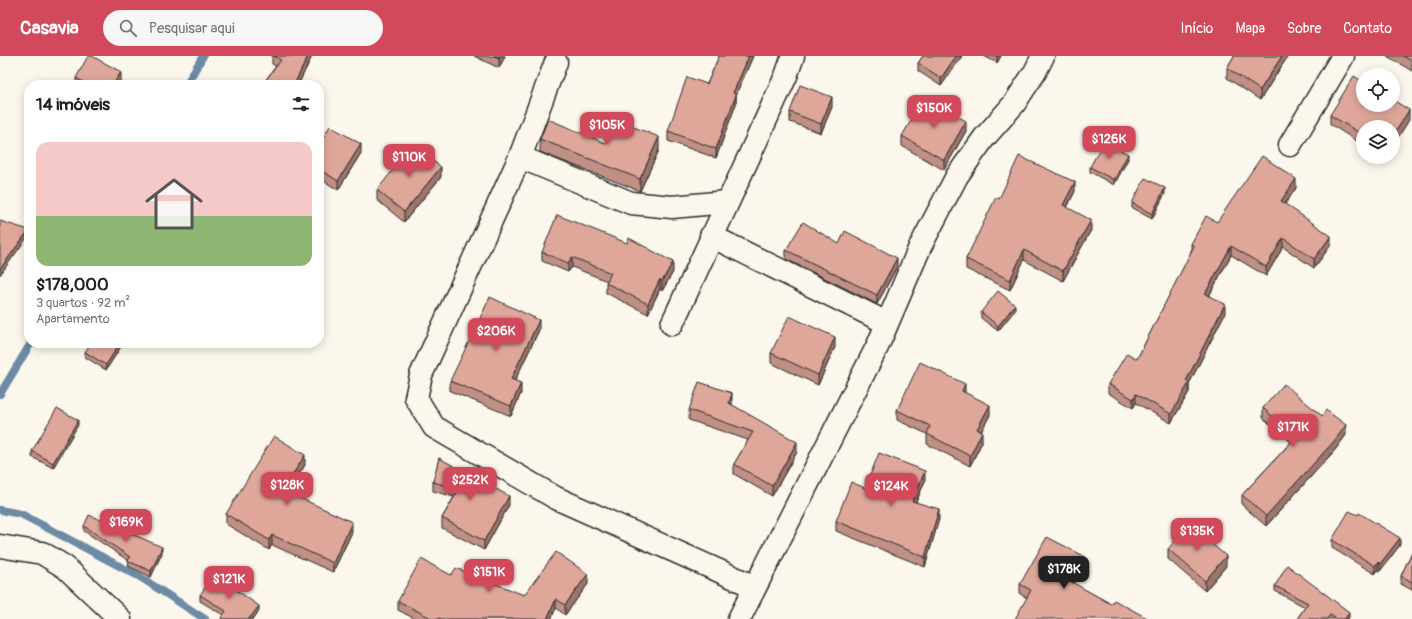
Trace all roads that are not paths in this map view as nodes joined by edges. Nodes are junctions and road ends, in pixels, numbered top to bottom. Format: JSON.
{"nodes":[{"id":1,"x":793,"y":56,"type":"edge"},
{"id":2,"x":1043,"y":56,"type":"edge"},
{"id":3,"x":1343,"y":56,"type":"edge"},
{"id":4,"x":556,"y":62,"type":"dead end"},
{"id":5,"x":1290,"y":145,"type":"dead end"},
{"id":6,"x":520,"y":157,"type":"junction"},
{"id":7,"x":727,"y":202,"type":"junction"},
{"id":8,"x":711,"y":236,"type":"junction"},
{"id":9,"x":887,"y":323,"type":"junction"},
{"id":10,"x":672,"y":324,"type":"dead end"},
{"id":11,"x":0,"y":546,"type":"edge"},
{"id":12,"x":756,"y":587,"type":"junction"},
{"id":13,"x":120,"y":619,"type":"edge"},
{"id":14,"x":739,"y":619,"type":"edge"}],
"edges":[{"from":1,"to":7,"type":"street"},
{"from":2,"to":9,"type":"street"},
{"from":3,"to":5,"type":"street"},
{"from":4,"to":6,"type":"street"},
{"from":6,"to":7,"type":"street"},
{"from":6,"to":12,"type":"street"},
{"from":7,"to":8,"type":"street"},
{"from":8,"to":9,"type":"street"},
{"from":8,"to":10,"type":"street"},
{"from":9,"to":12,"type":"street"},
{"from":11,"to":13,"type":"street"},
{"from":12,"to":14,"type":"street"}]}
